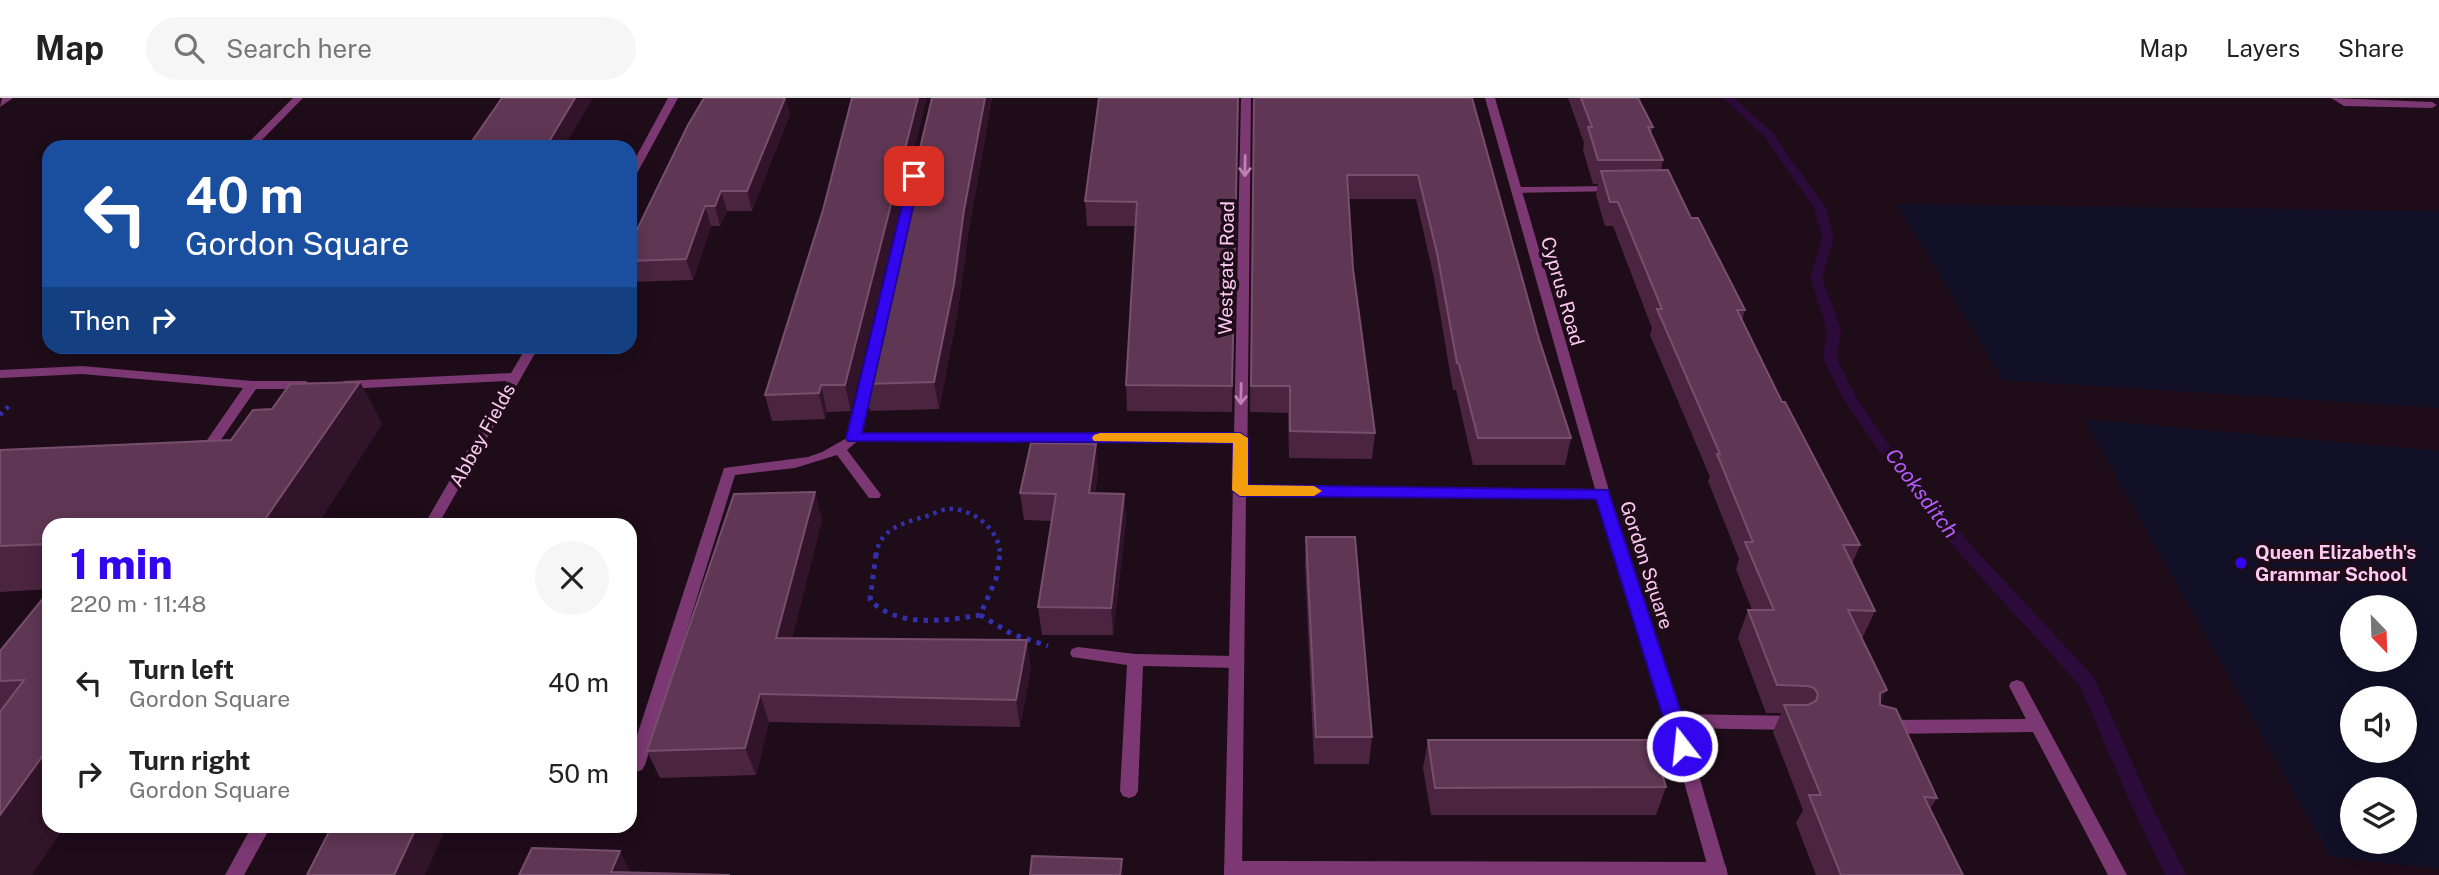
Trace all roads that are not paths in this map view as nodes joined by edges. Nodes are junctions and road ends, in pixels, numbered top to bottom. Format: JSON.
{"nodes":[{"id":1,"x":8,"y":98,"type":"edge"},
{"id":2,"x":298,"y":98,"type":"edge"},
{"id":3,"x":673,"y":98,"type":"edge"},
{"id":4,"x":1247,"y":98,"type":"edge"},
{"id":5,"x":1490,"y":98,"type":"edge"},
{"id":6,"x":2336,"y":98,"type":"edge"},
{"id":7,"x":0,"y":104,"type":"edge"},
{"id":8,"x":2432,"y":104,"type":"dead end"},
{"id":9,"x":256,"y":140,"type":"edge"},
{"id":10,"x":637,"y":164,"type":"edge"},
{"id":11,"x":1629,"y":189,"type":"edge"},
{"id":12,"x":1516,"y":190,"type":"junction"},
{"id":13,"x":528,"y":354,"type":"edge"},
{"id":14,"x":873,"y":356,"type":"edge"},
{"id":15,"x":0,"y":374,"type":"edge"},
{"id":16,"x":515,"y":377,"type":"junction"},
{"id":17,"x":253,"y":386,"type":"junction"},
{"id":18,"x":853,"y":438,"type":"junction"},
{"id":19,"x":1240,"y":438,"type":"junction"},
{"id":20,"x":185,"y":444,"type":"edge"},
{"id":21,"x":840,"y":450,"type":"junction"},
{"id":22,"x":1240,"y":490,"type":"junction"},
{"id":23,"x":1603,"y":494,"type":"junction"},
{"id":24,"x":874,"y":495,"type":"dead end"},
{"id":25,"x":435,"y":518,"type":"edge"},
{"id":26,"x":1078,"y":653,"type":"road end"},
{"id":27,"x":1135,"y":660,"type":"junction"},
{"id":28,"x":1235,"y":662,"type":"junction"},
{"id":29,"x":2017,"y":686,"type":"dead end"},
{"id":30,"x":1675,"y":721,"type":"junction"},
{"id":31,"x":1795,"y":723,"type":"edge"},
{"id":32,"x":2039,"y":725,"type":"junction"},
{"id":33,"x":1875,"y":727,"type":"edge"},
{"id":34,"x":637,"y":762,"type":"edge"},
{"id":35,"x":1129,"y":791,"type":"dead end"},
{"id":36,"x":258,"y":833,"type":"edge"},
{"id":37,"x":1233,"y":872,"type":"edge"},
{"id":38,"x":1719,"y":872,"type":"edge"},
{"id":39,"x":234,"y":875,"type":"edge"},
{"id":40,"x":2118,"y":875,"type":"edge"}],
"edges":[{"from":1,"to":7,"type":"street"},
{"from":2,"to":9,"type":"street"},
{"from":3,"to":10,"type":"street"},
{"from":4,"to":19,"type":"street","name":"Westgate Road","one_way":true},
{"from":5,"to":12,"type":"street","name":"Cyprus Road"},
{"from":6,"to":8,"type":"street"},
{"from":11,"to":12,"type":"street"},
{"from":12,"to":23,"type":"street","name":"Cyprus Road"},
{"from":13,"to":16,"type":"street","name":"Abbey Fields"},
{"from":14,"to":18,"type":"street"},
{"from":15,"to":17,"type":"street"},
{"from":16,"to":17,"type":"street"},
{"from":16,"to":25,"type":"street","name":"Abbey Fields"},
{"from":17,"to":20,"type":"street"},
{"from":18,"to":19,"type":"street"},
{"from":18,"to":21,"type":"street"},
{"from":19,"to":22,"type":"street"},
{"from":21,"to":24,"type":"street"},
{"from":21,"to":34,"type":"street"},
{"from":22,"to":23,"type":"street","name":"Gordon Square"},
{"from":22,"to":28,"type":"street"},
{"from":23,"to":30,"type":"street","name":"Gordon Square"},
{"from":26,"to":27,"type":"street"},
{"from":27,"to":28,"type":"street"},
{"from":27,"to":35,"type":"street"},
{"from":28,"to":37,"type":"street"},
{"from":29,"to":32,"type":"street"},
{"from":30,"to":31,"type":"street"},
{"from":30,"to":38,"type":"street","name":"Gordon Square"},
{"from":32,"to":33,"type":"street"},
{"from":32,"to":40,"type":"street"},
{"from":36,"to":39,"type":"street"},
{"from":37,"to":38,"type":"street"}]}
